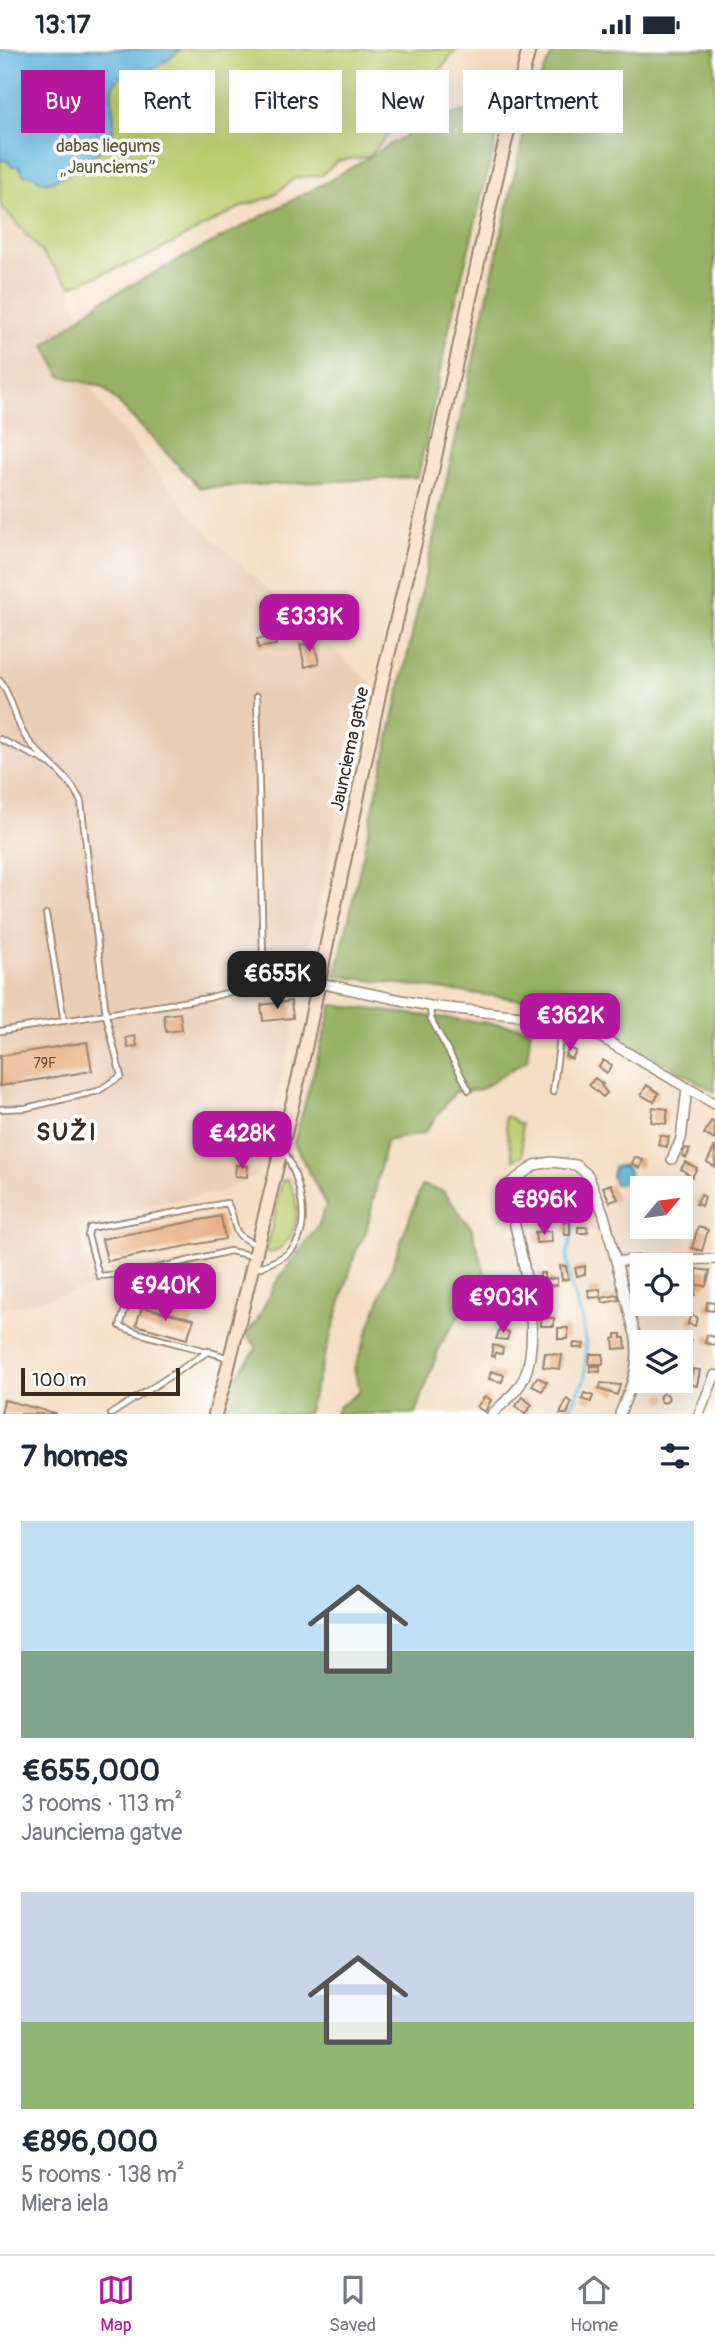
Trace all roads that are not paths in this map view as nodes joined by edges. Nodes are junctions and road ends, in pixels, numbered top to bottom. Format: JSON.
{"nodes":[{"id":1,"x":529,"y":49,"type":"edge"},
{"id":2,"x":0,"y":681,"type":"edge"},
{"id":3,"x":257,"y":696,"type":"dead end"},
{"id":4,"x":0,"y":739,"type":"edge"},
{"id":5,"x":51,"y":764,"type":"junction"},
{"id":6,"x":46,"y":913,"type":"dead end"},
{"id":7,"x":269,"y":981,"type":"junction"},
{"id":8,"x":319,"y":983,"type":"junction"},
{"id":9,"x":430,"y":1006,"type":"junction"},
{"id":10,"x":106,"y":1015,"type":"junction"},
{"id":11,"x":64,"y":1021,"type":"junction"},
{"id":12,"x":562,"y":1021,"type":"junction"},
{"id":13,"x":0,"y":1031,"type":"edge"},
{"id":14,"x":687,"y":1089,"type":"junction"},
{"id":15,"x":469,"y":1090,"type":"dead end"},
{"id":16,"x":553,"y":1092,"type":"dead end"},
{"id":17,"x":715,"y":1104,"type":"edge"},
{"id":18,"x":0,"y":1109,"type":"edge"},
{"id":19,"x":282,"y":1147,"type":"junction"},
{"id":20,"x":672,"y":1160,"type":"dead end"},
{"id":21,"x":257,"y":1251,"type":"junction"},
{"id":22,"x":715,"y":1259,"type":"edge"},
{"id":23,"x":616,"y":1261,"type":"junction"},
{"id":24,"x":252,"y":1270,"type":"junction"},
{"id":25,"x":136,"y":1273,"type":"junction"},
{"id":26,"x":209,"y":1351,"type":"junction"},
{"id":27,"x":229,"y":1358,"type":"junction"},
{"id":28,"x":715,"y":1375,"type":"edge"},
{"id":29,"x":111,"y":1414,"type":"edge"},
{"id":30,"x":215,"y":1414,"type":"edge"},
{"id":31,"x":492,"y":1414,"type":"edge"},
{"id":32,"x":621,"y":1414,"type":"edge"},
{"id":33,"x":699,"y":1414,"type":"edge"}],
"edges":[{"from":1,"to":8,"type":"main road","name":"Jaunciema gatve"},
{"from":2,"to":5,"type":"lane"},
{"from":3,"to":7,"type":"lane"},
{"from":4,"to":5,"type":"lane"},
{"from":5,"to":10,"type":"lane"},
{"from":6,"to":11,"type":"lane"},
{"from":7,"to":8,"type":"lane"},
{"from":7,"to":10,"type":"lane"},
{"from":8,"to":9,"type":"street"},
{"from":8,"to":19,"type":"main road","name":"Jaunciema gatve"},
{"from":9,"to":12,"type":"street"},
{"from":9,"to":15,"type":"lane"},
{"from":10,"to":11,"type":"lane"},
{"from":10,"to":18,"type":"lane"},
{"from":11,"to":13,"type":"lane"},
{"from":12,"to":14,"type":"street"},
{"from":12,"to":16,"type":"lane"},
{"from":14,"to":17,"type":"street"},
{"from":14,"to":20,"type":"street"},
{"from":19,"to":21,"type":"main road","name":"Jaunciema gatve"},
{"from":19,"to":24,"type":"lane"},
{"from":21,"to":24,"type":"main road","name":"Jaunciema gatve"},
{"from":21,"to":25,"type":"lane"},
{"from":21,"to":25,"type":"lane"},
{"from":22,"to":23,"type":"street"},
{"from":23,"to":31,"type":"street"},
{"from":23,"to":32,"type":"street"},
{"from":24,"to":27,"type":"main road","name":"Jaunciema gatve"},
{"from":25,"to":26,"type":"lane"},
{"from":26,"to":27,"type":"lane"},
{"from":26,"to":29,"type":"lane"},
{"from":27,"to":30,"type":"main road","name":"Jaunciema gatve"},
{"from":28,"to":33,"type":"street"}]}
